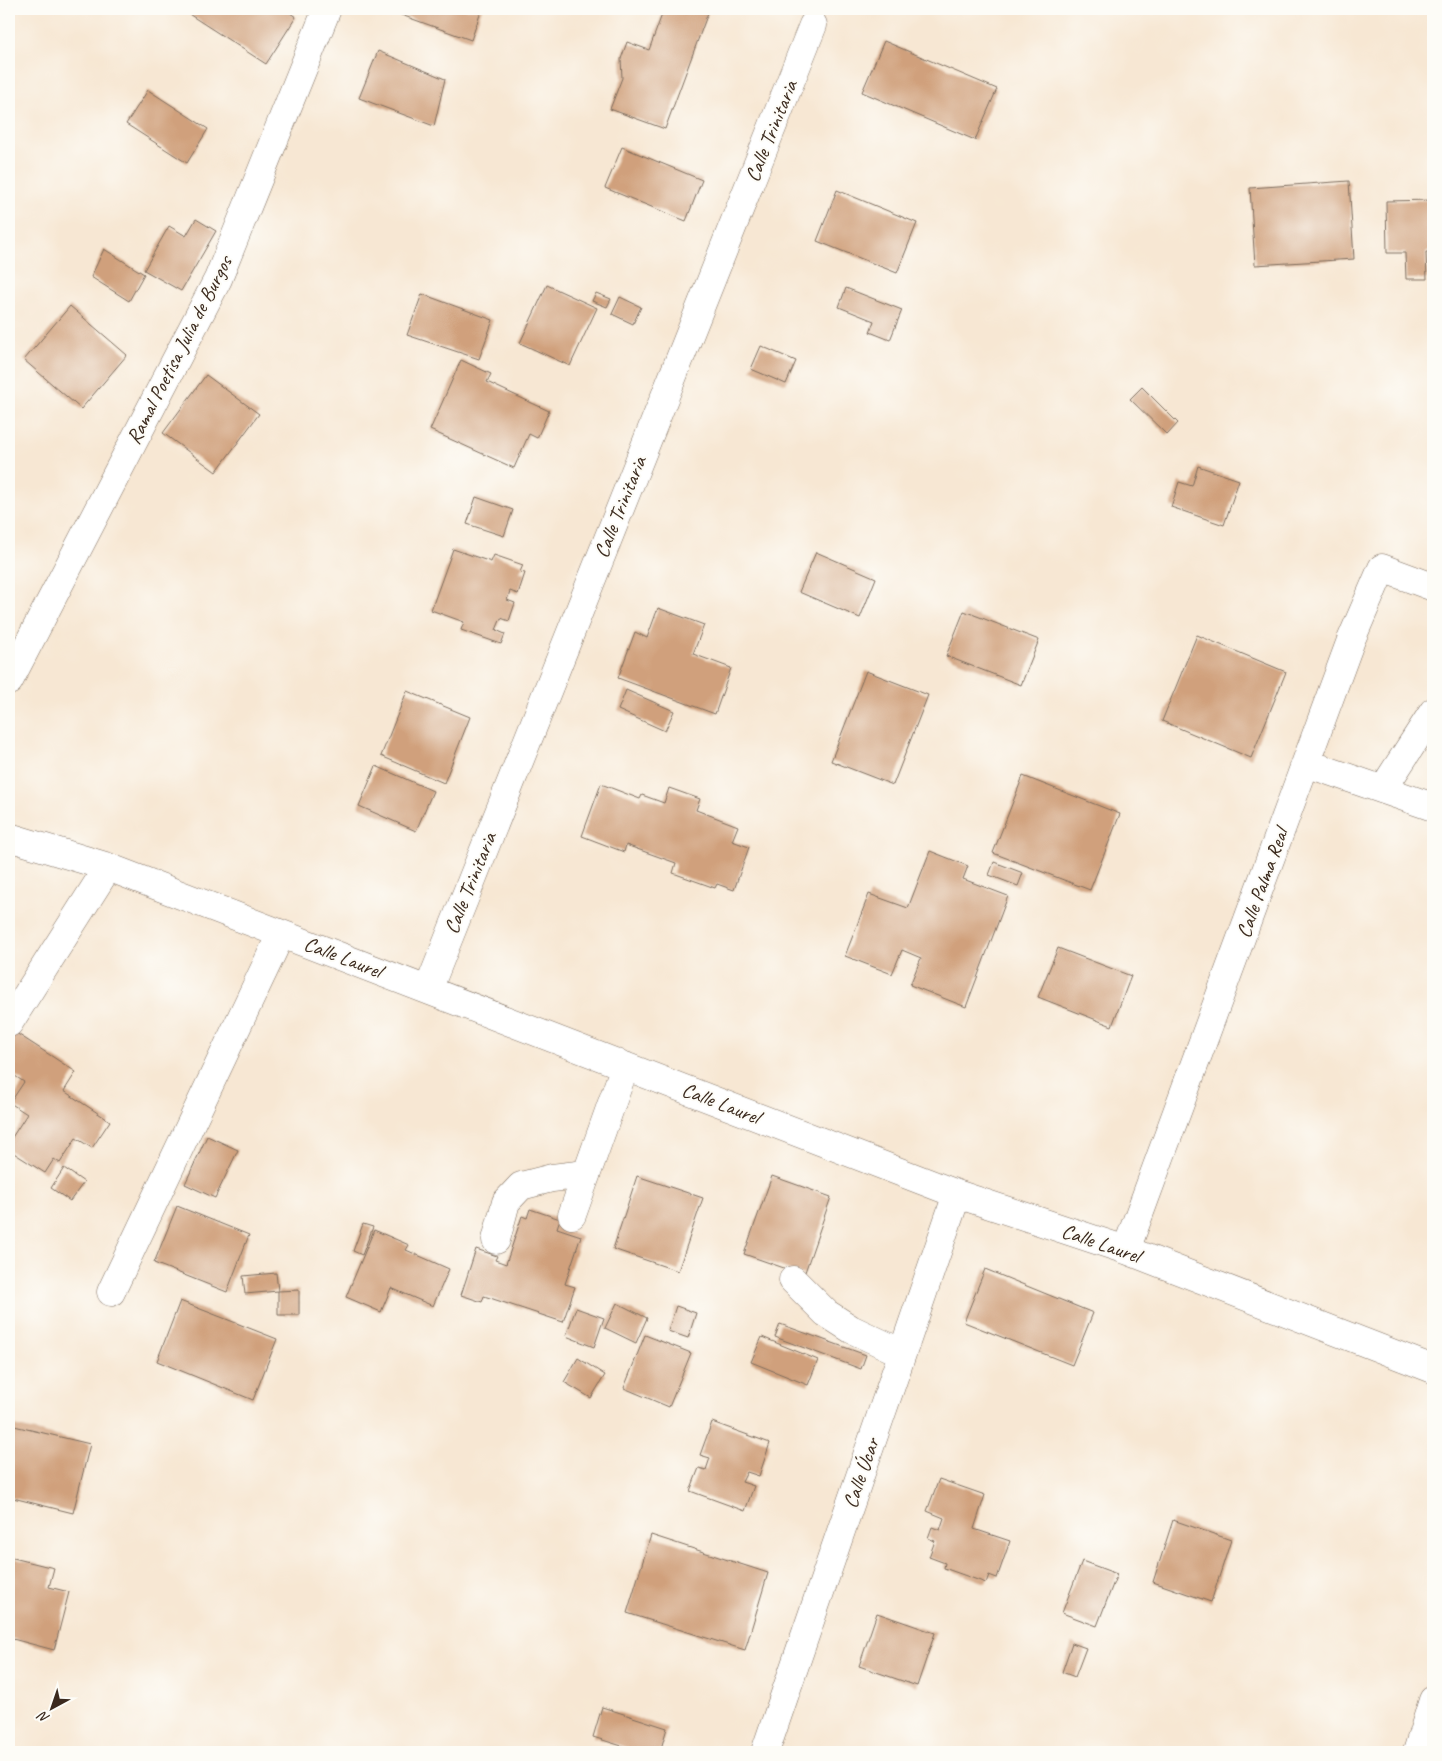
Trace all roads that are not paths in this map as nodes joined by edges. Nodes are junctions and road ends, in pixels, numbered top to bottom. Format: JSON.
{"nodes":[{"id":1,"x":327,"y":9,"type":"edge"},
{"id":2,"x":813,"y":25,"type":"dead end"},
{"id":3,"x":1433,"y":587,"type":"edge"},
{"id":4,"x":9,"y":681,"type":"edge"},
{"id":5,"x":1433,"y":712,"type":"edge"},
{"id":6,"x":1306,"y":763,"type":"junction"},
{"id":7,"x":1383,"y":789,"type":"junction"},
{"id":8,"x":1433,"y":807,"type":"edge"},
{"id":9,"x":9,"y":837,"type":"edge"},
{"id":10,"x":108,"y":867,"type":"junction"},
{"id":11,"x":281,"y":934,"type":"junction"},
{"id":12,"x":428,"y":990,"type":"junction"},
{"id":13,"x":9,"y":1023,"type":"edge"},
{"id":14,"x":625,"y":1066,"type":"junction"},
{"id":15,"x":586,"y":1174,"type":"junction"},
{"id":16,"x":957,"y":1194,"type":"junction"},
{"id":17,"x":572,"y":1215,"type":"dead end"},
{"id":18,"x":496,"y":1240,"type":"dead end"},
{"id":19,"x":1126,"y":1250,"type":"junction"},
{"id":20,"x":793,"y":1280,"type":"dead end"},
{"id":21,"x":112,"y":1292,"type":"dead end"},
{"id":22,"x":902,"y":1353,"type":"junction"},
{"id":23,"x":1433,"y":1369,"type":"edge"},
{"id":24,"x":1433,"y":1700,"type":"edge"},
{"id":25,"x":764,"y":1752,"type":"edge"},
{"id":26,"x":1417,"y":1752,"type":"edge"}],
"edges":[{"from":1,"to":4,"type":"street","name":"Ramal Poetisa Julia de Burgos"},
{"from":2,"to":12,"type":"street","name":"Calle Trinitaria"},
{"from":3,"to":6,"type":"street","name":"Calle Palma Real"},
{"from":5,"to":7,"type":"street"},
{"from":6,"to":7,"type":"street"},
{"from":6,"to":19,"type":"street","name":"Calle Palma Real"},
{"from":7,"to":8,"type":"street"},
{"from":9,"to":10,"type":"street","name":"Calle Laurel"},
{"from":10,"to":11,"type":"street","name":"Calle Laurel"},
{"from":10,"to":13,"type":"street"},
{"from":11,"to":12,"type":"street","name":"Calle Laurel"},
{"from":11,"to":21,"type":"street"},
{"from":12,"to":14,"type":"street","name":"Calle Laurel"},
{"from":14,"to":15,"type":"street"},
{"from":14,"to":16,"type":"street","name":"Calle Laurel"},
{"from":15,"to":17,"type":"street"},
{"from":15,"to":18,"type":"street"},
{"from":16,"to":19,"type":"street","name":"Calle Laurel"},
{"from":16,"to":22,"type":"street","name":"Calle Úcar"},
{"from":19,"to":23,"type":"street","name":"Calle Laurel"},
{"from":20,"to":22,"type":"street"},
{"from":22,"to":25,"type":"street","name":"Calle Úcar"},
{"from":24,"to":26,"type":"street"}]}
